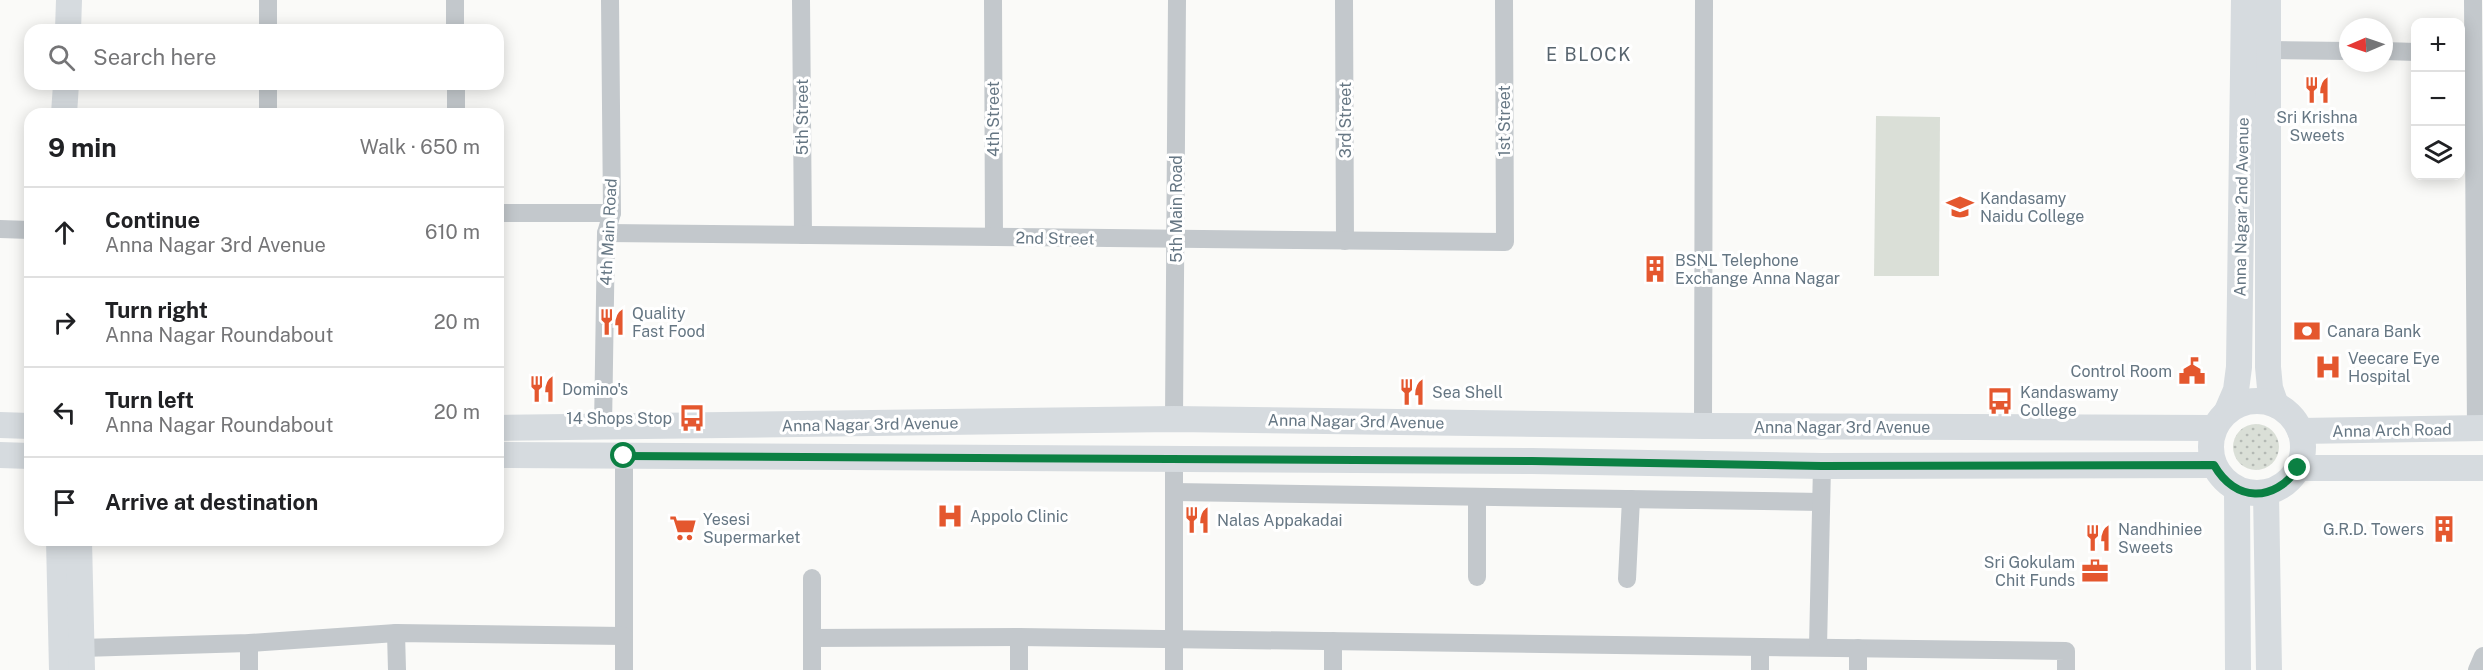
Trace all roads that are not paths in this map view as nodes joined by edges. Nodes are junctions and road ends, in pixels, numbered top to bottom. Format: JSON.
{"nodes":[{"id":1,"x":69,"y":0,"type":"edge"},
{"id":2,"x":268,"y":0,"type":"edge"},
{"id":3,"x":455,"y":0,"type":"edge"},
{"id":4,"x":610,"y":0,"type":"edge"},
{"id":5,"x":801,"y":0,"type":"edge"},
{"id":6,"x":993,"y":0,"type":"edge"},
{"id":7,"x":1177,"y":0,"type":"edge"},
{"id":8,"x":1344,"y":0,"type":"edge"},
{"id":9,"x":1504,"y":0,"type":"edge"},
{"id":10,"x":1704,"y":0,"type":"edge"},
{"id":11,"x":2244,"y":0,"type":"edge"},
{"id":12,"x":2268,"y":0,"type":"edge"},
{"id":13,"x":2472,"y":0,"type":"edge"},
{"id":14,"x":68,"y":24,"type":"edge"},
{"id":15,"x":268,"y":24,"type":"edge"},
{"id":16,"x":455,"y":24,"type":"edge"},
{"id":17,"x":2268,"y":50,"type":"junction"},
{"id":18,"x":2339,"y":51,"type":"edge"},
{"id":19,"x":2393,"y":51,"type":"edge"},
{"id":20,"x":2411,"y":52,"type":"edge"},
{"id":21,"x":2472,"y":52,"type":"edge"},
{"id":22,"x":66,"y":90,"type":"edge"},
{"id":23,"x":268,"y":90,"type":"edge"},
{"id":24,"x":456,"y":90,"type":"edge"},
{"id":25,"x":65,"y":108,"type":"edge"},
{"id":26,"x":268,"y":108,"type":"edge"},
{"id":27,"x":456,"y":108,"type":"edge"},
{"id":28,"x":504,"y":213,"type":"edge"},
{"id":29,"x":612,"y":213,"type":"junction"},
{"id":30,"x":0,"y":229,"type":"edge"},
{"id":31,"x":24,"y":230,"type":"edge"},
{"id":32,"x":606,"y":233,"type":"junction"},
{"id":33,"x":803,"y":235,"type":"junction"},
{"id":34,"x":994,"y":237,"type":"junction"},
{"id":35,"x":1176,"y":239,"type":"junction"},
{"id":36,"x":1345,"y":241,"type":"junction"},
{"id":37,"x":1505,"y":242,"type":"joint"},
{"id":38,"x":2276,"y":405,"type":"junction"},
{"id":39,"x":1174,"y":419,"type":"junction"},
{"id":40,"x":2221,"y":420,"type":"junction"},
{"id":41,"x":0,"y":424,"type":"edge"},
{"id":42,"x":24,"y":426,"type":"edge"},
{"id":43,"x":1703,"y":426,"type":"junction"},
{"id":44,"x":504,"y":428,"type":"edge"},
{"id":45,"x":603,"y":428,"type":"junction"},
{"id":46,"x":2479,"y":428,"type":"edge"},
{"id":47,"x":2310,"y":431,"type":"junction"},
{"id":48,"x":0,"y":455,"type":"edge"},
{"id":49,"x":504,"y":455,"type":"edge"},
{"id":50,"x":24,"y":456,"type":"edge"},
{"id":51,"x":624,"y":456,"type":"junction"},
{"id":52,"x":1174,"y":459,"type":"junction"},
{"id":53,"x":2214,"y":465,"type":"junction"},
{"id":54,"x":1822,"y":466,"type":"junction"},
{"id":55,"x":2309,"y":468,"type":"junction"},
{"id":56,"x":2483,"y":468,"type":"edge"},
{"id":57,"x":2237,"y":489,"type":"junction"},
{"id":58,"x":1174,"y":492,"type":"junction"},
{"id":59,"x":2266,"y":493,"type":"junction"},
{"id":60,"x":1477,"y":497,"type":"junction"},
{"id":61,"x":1631,"y":499,"type":"junction"},
{"id":62,"x":1821,"y":502,"type":"junction"},
{"id":63,"x":58,"y":546,"type":"edge"},
{"id":64,"x":79,"y":546,"type":"edge"},
{"id":65,"x":812,"y":578,"type":"dead end"},
{"id":66,"x":1477,"y":578,"type":"dead end"},
{"id":67,"x":1627,"y":579,"type":"dead end"},
{"id":68,"x":396,"y":633,"type":"junction"},
{"id":69,"x":624,"y":636,"type":"junction"},
{"id":70,"x":1019,"y":637,"type":"junction"},
{"id":71,"x":812,"y":638,"type":"junction"},
{"id":72,"x":1174,"y":639,"type":"junction"},
{"id":73,"x":1333,"y":641,"type":"junction"},
{"id":74,"x":249,"y":643,"type":"junction"},
{"id":75,"x":1818,"y":647,"type":"junction"},
{"id":76,"x":1760,"y":648,"type":"junction"},
{"id":77,"x":1858,"y":648,"type":"junction"},
{"id":78,"x":82,"y":659,"type":"edge"},
{"id":79,"x":62,"y":670,"type":"edge"},
{"id":80,"x":249,"y":670,"type":"edge"},
{"id":81,"x":397,"y":670,"type":"edge"},
{"id":82,"x":624,"y":670,"type":"edge"},
{"id":83,"x":812,"y":670,"type":"edge"},
{"id":84,"x":1019,"y":670,"type":"edge"},
{"id":85,"x":1174,"y":670,"type":"edge"},
{"id":86,"x":1333,"y":670,"type":"edge"},
{"id":87,"x":1760,"y":670,"type":"edge"},
{"id":88,"x":1858,"y":670,"type":"edge"},
{"id":89,"x":2066,"y":670,"type":"edge"},
{"id":90,"x":2238,"y":670,"type":"edge"},
{"id":91,"x":2269,"y":670,"type":"edge"}],
"edges":[{"from":1,"to":14,"type":"main road"},
{"from":2,"to":15,"type":"street"},
{"from":3,"to":16,"type":"street"},
{"from":4,"to":29,"type":"street","name":"4th Main Road"},
{"from":5,"to":33,"type":"street","name":"5th Street"},
{"from":6,"to":34,"type":"street","name":"4th Street"},
{"from":7,"to":35,"type":"street","name":"5th Main Road"},
{"from":8,"to":36,"type":"street","name":"3rd Street"},
{"from":9,"to":37,"type":"street","name":"1st Street"},
{"from":10,"to":43,"type":"street"},
{"from":11,"to":40,"type":"main road","name":"Anna Nagar 2nd Avenue"},
{"from":12,"to":17,"type":"main road","name":"Anna Nagar 2nd Avenue"},
{"from":13,"to":21,"type":"street"},
{"from":17,"to":18,"type":"street"},
{"from":17,"to":38,"type":"main road","name":"Anna Nagar 2nd Avenue"},
{"from":19,"to":20,"type":"street"},
{"from":21,"to":46,"type":"street"},
{"from":22,"to":25,"type":"main road"},
{"from":23,"to":26,"type":"street"},
{"from":24,"to":27,"type":"street"},
{"from":28,"to":29,"type":"street"},
{"from":29,"to":32,"type":"street","name":"4th Main Road"},
{"from":30,"to":31,"type":"street"},
{"from":32,"to":33,"type":"street","name":"2nd Street"},
{"from":32,"to":45,"type":"street","name":"4th Main Road"},
{"from":33,"to":34,"type":"street","name":"2nd Street"},
{"from":34,"to":35,"type":"street","name":"2nd Street"},
{"from":35,"to":36,"type":"street","name":"2nd Street"},
{"from":35,"to":39,"type":"street","name":"5th Main Road"},
{"from":36,"to":37,"type":"street","name":"2nd Street"},
{"from":38,"to":40,"type":"main road"},
{"from":38,"to":47,"type":"main road"},
{"from":39,"to":43,"type":"main road","name":"Anna Nagar 3rd Avenue"},
{"from":39,"to":45,"type":"main road","name":"Anna Nagar 3rd Avenue"},
{"from":40,"to":43,"type":"main road","name":"Anna Nagar 3rd Avenue"},
{"from":40,"to":53,"type":"main road"},
{"from":41,"to":42,"type":"main road"},
{"from":44,"to":45,"type":"main road","name":"Anna Nagar 3rd Avenue"},
{"from":46,"to":47,"type":"main road","name":"Anna Arch Road"},
{"from":47,"to":55,"type":"main road"},
{"from":48,"to":50,"type":"main road"},
{"from":49,"to":51,"type":"main road","name":"Anna Nagar 3rd Avenue"},
{"from":51,"to":52,"type":"main road","name":"Anna Nagar 3rd Avenue"},
{"from":51,"to":69,"type":"street"},
{"from":52,"to":54,"type":"main road","name":"Anna Nagar 3rd Avenue"},
{"from":52,"to":58,"type":"street"},
{"from":53,"to":54,"type":"main road","name":"Anna Nagar 3rd Avenue"},
{"from":53,"to":57,"type":"main road"},
{"from":54,"to":62,"type":"street"},
{"from":55,"to":56,"type":"main road"},
{"from":55,"to":59,"type":"main road"},
{"from":57,"to":59,"type":"main road"},
{"from":57,"to":90,"type":"main road"},
{"from":58,"to":60,"type":"street"},
{"from":58,"to":72,"type":"street"},
{"from":59,"to":91,"type":"main road"},
{"from":60,"to":61,"type":"street"},
{"from":60,"to":66,"type":"street"},
{"from":61,"to":62,"type":"street"},
{"from":61,"to":67,"type":"street"},
{"from":62,"to":75,"type":"street"},
{"from":63,"to":79,"type":"main road"},
{"from":64,"to":78,"type":"main road"},
{"from":65,"to":71,"type":"street"},
{"from":68,"to":69,"type":"street"},
{"from":68,"to":74,"type":"street"},
{"from":68,"to":81,"type":"street"},
{"from":69,"to":82,"type":"street"},
{"from":70,"to":71,"type":"street"},
{"from":70,"to":72,"type":"street"},
{"from":70,"to":84,"type":"street"},
{"from":71,"to":83,"type":"street"},
{"from":72,"to":73,"type":"street"},
{"from":72,"to":85,"type":"street"},
{"from":73,"to":76,"type":"street"},
{"from":73,"to":86,"type":"street"},
{"from":74,"to":78,"type":"street"},
{"from":74,"to":80,"type":"street"},
{"from":75,"to":76,"type":"street"},
{"from":75,"to":77,"type":"street"},
{"from":76,"to":87,"type":"street"},
{"from":77,"to":88,"type":"street"},
{"from":77,"to":89,"type":"street"}]}
